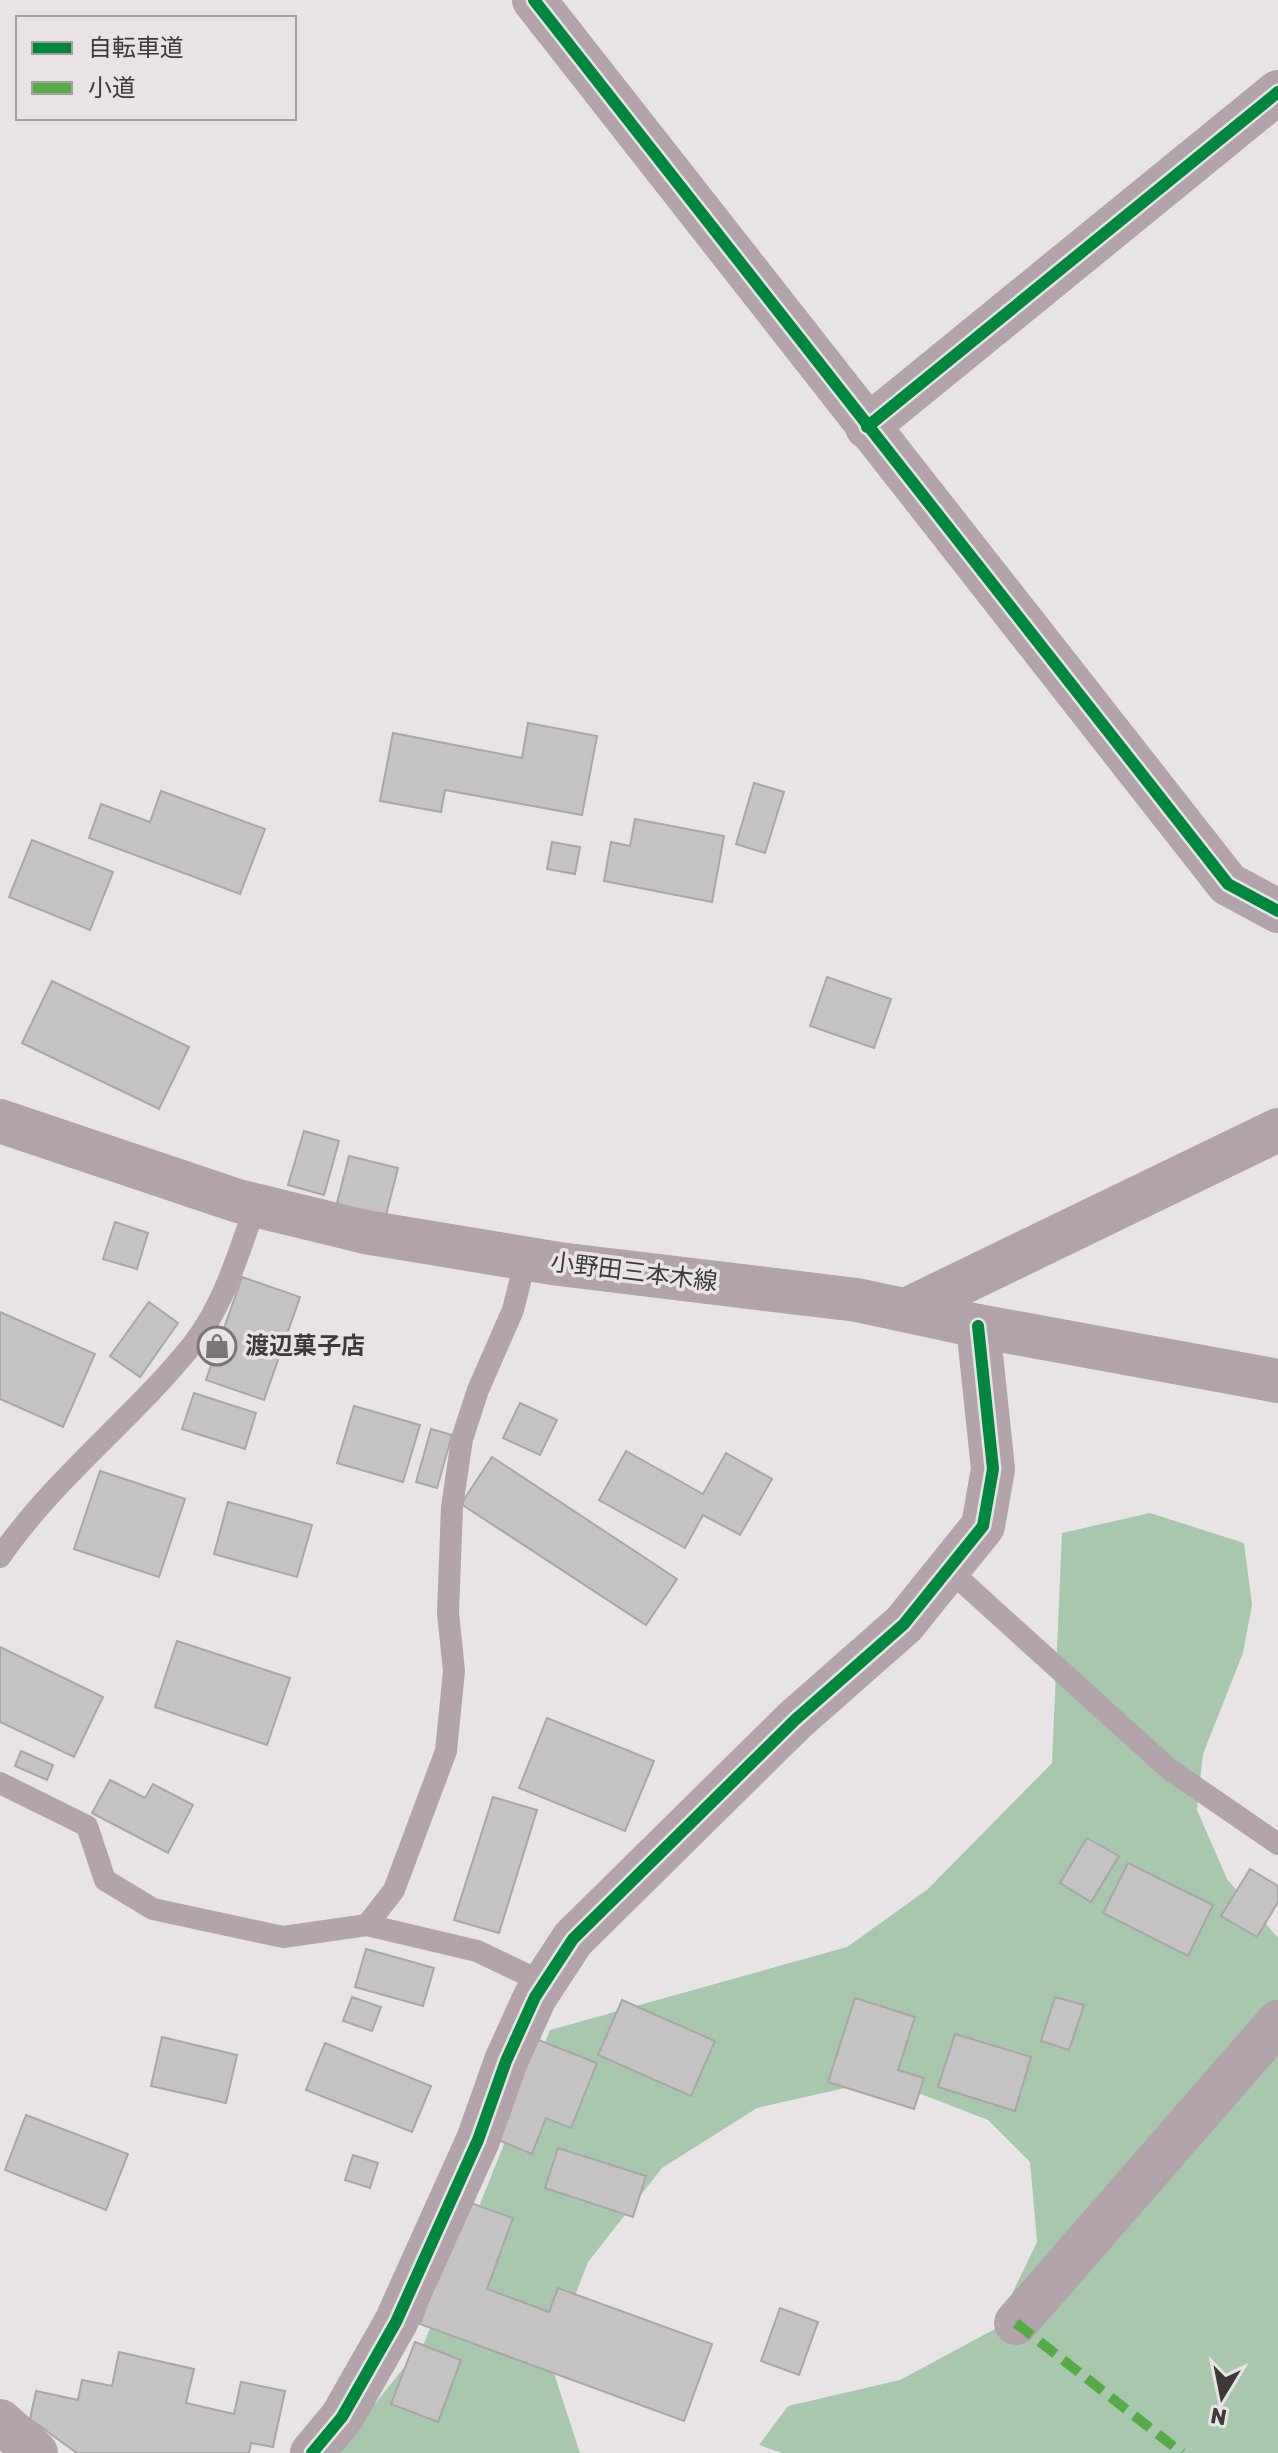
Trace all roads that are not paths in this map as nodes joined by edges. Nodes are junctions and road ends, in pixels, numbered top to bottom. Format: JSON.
{"nodes":[{"id":1,"x":534,"y":0,"type":"edge"},
{"id":2,"x":1278,"y":92,"type":"edge"},
{"id":3,"x":867,"y":427,"type":"junction"},
{"id":4,"x":1278,"y":911,"type":"edge"},
{"id":5,"x":0,"y":1121,"type":"edge"},
{"id":6,"x":1278,"y":1130,"type":"edge"},
{"id":7,"x":256,"y":1205,"type":"junction"},
{"id":8,"x":526,"y":1258,"type":"junction"},
{"id":9,"x":908,"y":1309,"type":"junction"},
{"id":10,"x":978,"y":1326,"type":"junction"},
{"id":11,"x":1278,"y":1381,"type":"edge"},
{"id":12,"x":0,"y":1557,"type":"edge"},
{"id":13,"x":946,"y":1567,"type":"junction"},
{"id":14,"x":0,"y":1783,"type":"edge"},
{"id":15,"x":1278,"y":1844,"type":"edge"},
{"id":16,"x":367,"y":1925,"type":"junction"},
{"id":17,"x":544,"y":1983,"type":"junction"},
{"id":18,"x":1278,"y":2022,"type":"edge"},
{"id":19,"x":1016,"y":2323,"type":"dead end"},
{"id":20,"x":0,"y":2421,"type":"edge"},
{"id":21,"x":36,"y":2453,"type":"edge"},
{"id":22,"x":312,"y":2453,"type":"edge"}],
"edges":[{"from":1,"to":3,"type":"street"},
{"from":2,"to":3,"type":"street"},
{"from":3,"to":4,"type":"street"},
{"from":5,"to":7,"type":"main road","name":"小野田三本木線"},
{"from":6,"to":9,"type":"main road"},
{"from":7,"to":8,"type":"main road","name":"小野田三本木線"},
{"from":7,"to":12,"type":"lane"},
{"from":8,"to":9,"type":"main road","name":"小野田三本木線"},
{"from":8,"to":16,"type":"lane"},
{"from":9,"to":10,"type":"main road","name":"小野田三本木線"},
{"from":10,"to":11,"type":"main road","name":"小野田三本木線"},
{"from":10,"to":13,"type":"street"},
{"from":13,"to":15,"type":"lane"},
{"from":13,"to":17,"type":"street"},
{"from":14,"to":16,"type":"lane"},
{"from":16,"to":17,"type":"lane"},
{"from":17,"to":22,"type":"street"},
{"from":18,"to":19,"type":"street"},
{"from":20,"to":21,"type":"street"}]}
